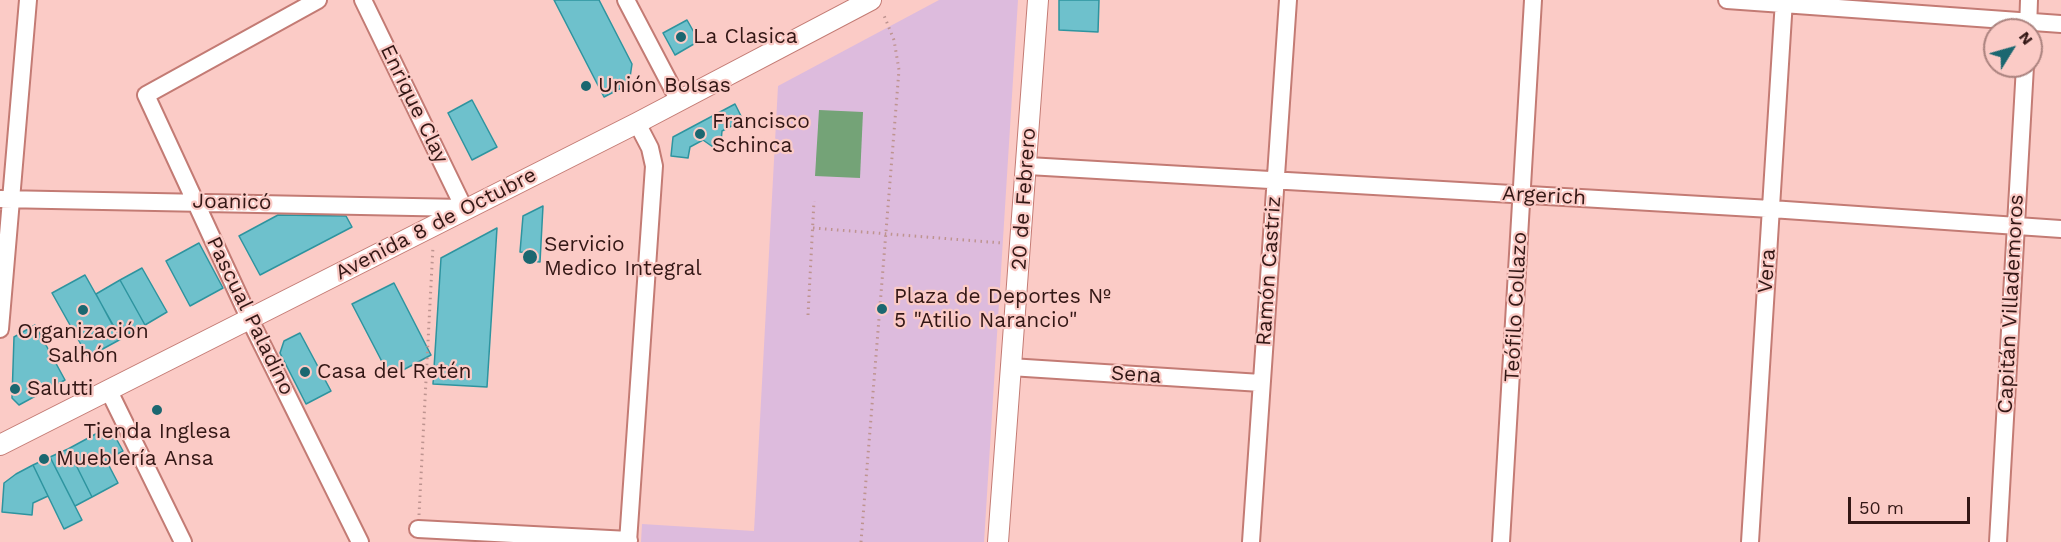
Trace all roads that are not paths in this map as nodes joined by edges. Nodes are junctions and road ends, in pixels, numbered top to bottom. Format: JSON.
{"nodes":[{"id":1,"x":28,"y":0,"type":"edge"},
{"id":2,"x":363,"y":0,"type":"edge"},
{"id":3,"x":626,"y":0,"type":"edge"},
{"id":4,"x":1038,"y":0,"type":"edge"},
{"id":5,"x":1288,"y":0,"type":"edge"},
{"id":6,"x":1533,"y":0,"type":"edge"},
{"id":7,"x":1727,"y":0,"type":"edge"},
{"id":8,"x":2030,"y":0,"type":"edge"},
{"id":9,"x":313,"y":1,"type":"edge"},
{"id":10,"x":1784,"y":2,"type":"edge"},
{"id":11,"x":876,"y":4,"type":"edge"},
{"id":12,"x":2029,"y":18,"type":"edge"},
{"id":13,"x":1983,"y":22,"type":"edge"},
{"id":14,"x":2061,"y":24,"type":"edge"},
{"id":15,"x":2043,"y":25,"type":"edge"},
{"id":16,"x":2024,"y":78,"type":"edge"},
{"id":17,"x":679,"y":101,"type":"junction"},
{"id":18,"x":637,"y":123,"type":"junction"},
{"id":19,"x":1028,"y":166,"type":"junction"},
{"id":20,"x":1275,"y":180,"type":"junction"},
{"id":21,"x":1522,"y":195,"type":"junction"},
{"id":22,"x":5,"y":199,"type":"edge"},
{"id":23,"x":195,"y":201,"type":"junction"},
{"id":24,"x":464,"y":208,"type":"junction"},
{"id":25,"x":1771,"y":209,"type":"junction"},
{"id":26,"x":2015,"y":226,"type":"junction"},
{"id":27,"x":2061,"y":229,"type":"edge"},
{"id":28,"x":250,"y":320,"type":"junction"},
{"id":29,"x":0,"y":329,"type":"edge"},
{"id":30,"x":1010,"y":367,"type":"junction"},
{"id":31,"x":1261,"y":383,"type":"junction"},
{"id":32,"x":109,"y":391,"type":"junction"},
{"id":33,"x":0,"y":445,"type":"edge"},
{"id":34,"x":418,"y":530,"type":"road end"},
{"id":35,"x":629,"y":541,"type":"edge"},
{"id":36,"x":183,"y":542,"type":"edge"},
{"id":37,"x":360,"y":542,"type":"edge"},
{"id":38,"x":998,"y":542,"type":"edge"},
{"id":39,"x":1251,"y":542,"type":"edge"},
{"id":40,"x":1501,"y":542,"type":"edge"},
{"id":41,"x":1750,"y":542,"type":"edge"},
{"id":42,"x":1998,"y":542,"type":"edge"}],
"edges":[{"from":1,"to":22,"type":"street"},
{"from":2,"to":24,"type":"street","name":"Enrique Clay"},
{"from":3,"to":17,"type":"street"},
{"from":4,"to":19,"type":"main road","name":"20 de Febrero"},
{"from":5,"to":20,"type":"street","name":"Ramón Castriz"},
{"from":6,"to":21,"type":"street","name":"Teófilo Collazo"},
{"from":7,"to":10,"type":"street"},
{"from":8,"to":12,"type":"street"},
{"from":9,"to":23,"type":"street","name":"Pascual Paladino"},
{"from":10,"to":13,"type":"street"},
{"from":10,"to":25,"type":"street","name":"Vera"},
{"from":11,"to":17,"type":"main road","name":"Avenida 8 de Octubre"},
{"from":14,"to":15,"type":"street"},
{"from":16,"to":26,"type":"street","name":"Capitán Villademoros"},
{"from":17,"to":18,"type":"main road","name":"Avenida 8 de Octubre"},
{"from":18,"to":24,"type":"main road","name":"Avenida 8 de Octubre"},
{"from":18,"to":35,"type":"street"},
{"from":19,"to":20,"type":"street","name":"Argerich"},
{"from":19,"to":30,"type":"main road","name":"20 de Febrero"},
{"from":20,"to":21,"type":"street","name":"Argerich"},
{"from":20,"to":31,"type":"street","name":"Ramón Castriz"},
{"from":21,"to":25,"type":"street","name":"Argerich"},
{"from":21,"to":40,"type":"street","name":"Teófilo Collazo"},
{"from":22,"to":23,"type":"street","name":"Joanicó"},
{"from":22,"to":29,"type":"street"},
{"from":23,"to":24,"type":"street","name":"Joanicó"},
{"from":23,"to":28,"type":"street","name":"Pascual Paladino"},
{"from":24,"to":28,"type":"main road","name":"Avenida 8 de Octubre"},
{"from":25,"to":26,"type":"street","name":"Argerich"},
{"from":25,"to":41,"type":"street","name":"Vera"},
{"from":26,"to":27,"type":"street","name":"Argerich"},
{"from":26,"to":42,"type":"street","name":"Capitán Villademoros"},
{"from":28,"to":32,"type":"main road","name":"Avenida 8 de Octubre"},
{"from":28,"to":37,"type":"street","name":"Pascual Paladino"},
{"from":30,"to":31,"type":"street","name":"Sena"},
{"from":30,"to":38,"type":"main road","name":"20 de Febrero"},
{"from":31,"to":39,"type":"street","name":"Ramón Castriz"},
{"from":32,"to":33,"type":"main road","name":"Avenida 8 de Octubre"},
{"from":32,"to":36,"type":"street"},
{"from":34,"to":35,"type":"street"}]}
